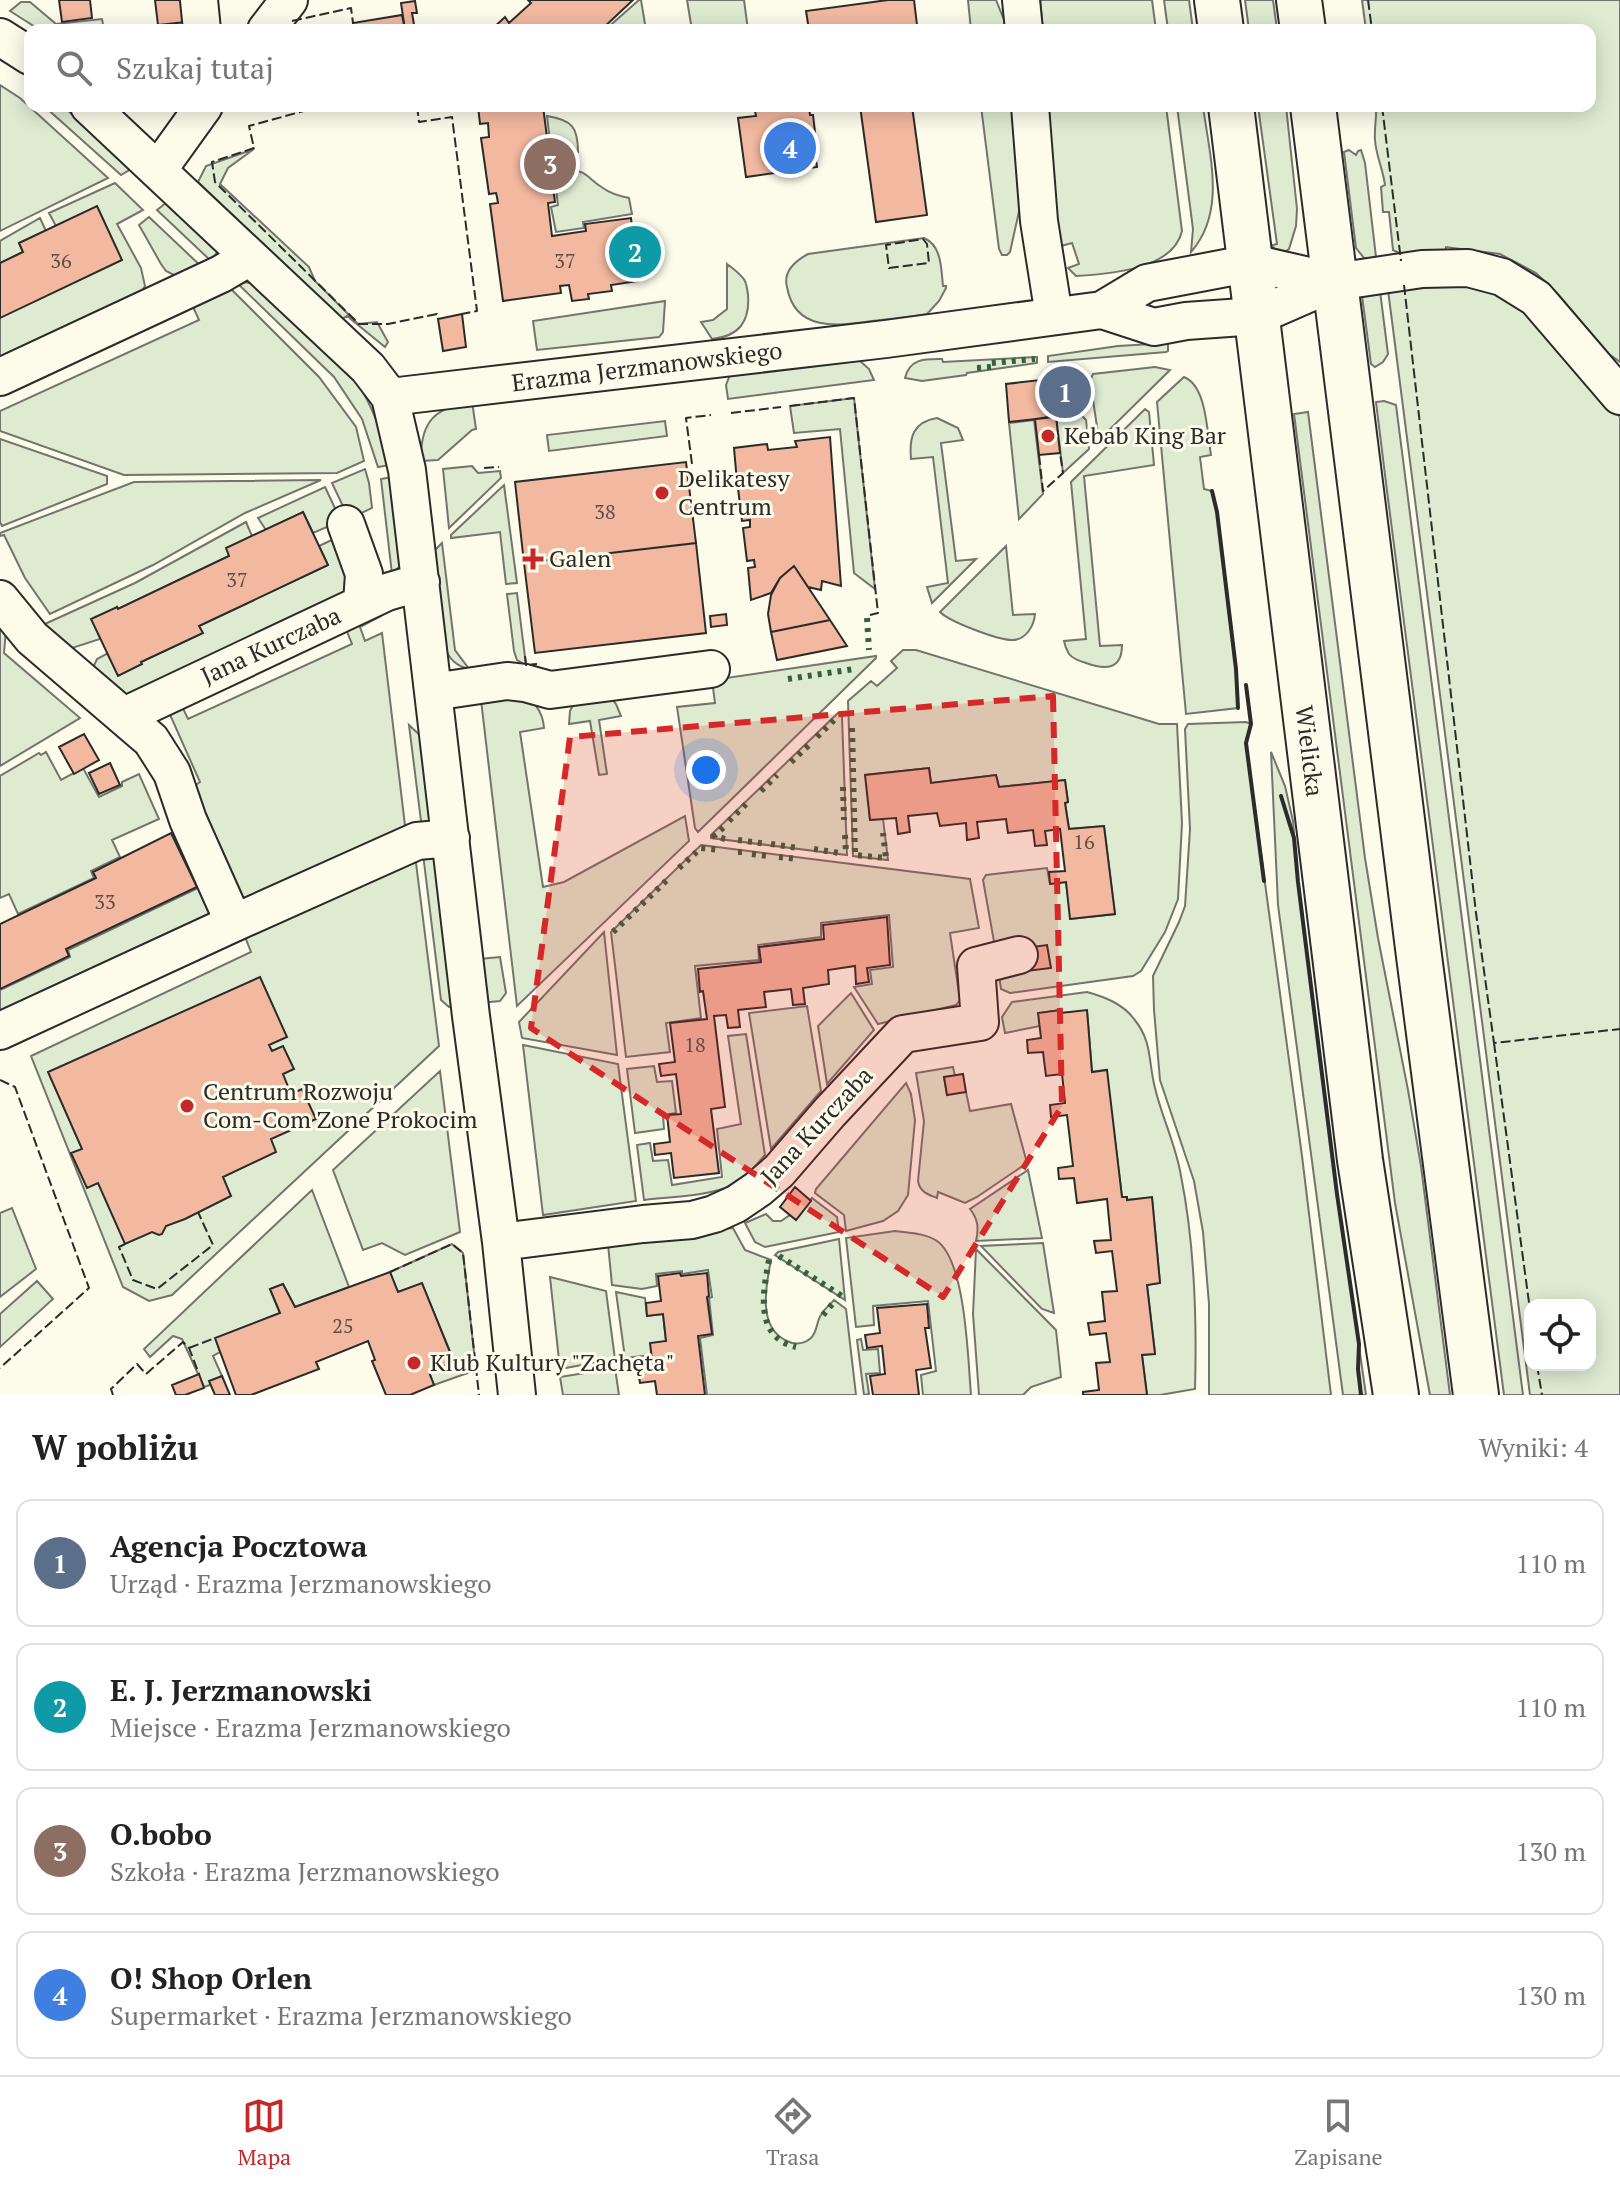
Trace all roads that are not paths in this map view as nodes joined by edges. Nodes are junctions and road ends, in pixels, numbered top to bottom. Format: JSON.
{"nodes":[{"id":1,"x":199,"y":0,"type":"edge"},
{"id":2,"x":289,"y":0,"type":"edge"},
{"id":3,"x":1021,"y":0,"type":"edge"},
{"id":4,"x":1217,"y":0,"type":"edge"},
{"id":5,"x":1299,"y":0,"type":"edge"},
{"id":6,"x":201,"y":24,"type":"edge"},
{"id":7,"x":271,"y":24,"type":"edge"},
{"id":8,"x":1023,"y":24,"type":"edge"},
{"id":9,"x":1220,"y":24,"type":"edge"},
{"id":10,"x":1302,"y":24,"type":"edge"},
{"id":11,"x":0,"y":37,"type":"edge"},
{"id":12,"x":24,"y":52,"type":"edge"},
{"id":13,"x":95,"y":112,"type":"edge"},
{"id":14,"x":200,"y":112,"type":"edge"},
{"id":15,"x":1030,"y":112,"type":"edge"},
{"id":16,"x":1232,"y":112,"type":"edge"},
{"id":17,"x":1314,"y":112,"type":"edge"},
{"id":18,"x":158,"y":170,"type":"junction"},
{"id":19,"x":250,"y":257,"type":"junction"},
{"id":20,"x":1252,"y":263,"type":"junction"},
{"id":21,"x":1335,"y":282,"type":"junction"},
{"id":22,"x":1102,"y":310,"type":"junction"},
{"id":23,"x":1054,"y":316,"type":"junction"},
{"id":24,"x":1257,"y":316,"type":"junction"},
{"id":25,"x":0,"y":377,"type":"edge"},
{"id":26,"x":1620,"y":396,"type":"edge"},
{"id":27,"x":390,"y":397,"type":"junction"},
{"id":28,"x":346,"y":524,"type":"dead end"},
{"id":29,"x":421,"y":582,"type":"junction"},
{"id":30,"x":0,"y":599,"type":"edge"},
{"id":31,"x":362,"y":603,"type":"junction"},
{"id":32,"x":711,"y":669,"type":"dead end"},
{"id":33,"x":433,"y":692,"type":"junction"},
{"id":34,"x":124,"y":716,"type":"junction"},
{"id":35,"x":451,"y":838,"type":"junction"},
{"id":36,"x":234,"y":923,"type":"junction"},
{"id":37,"x":1019,"y":955,"type":"dead end"},
{"id":38,"x":0,"y":1031,"type":"edge"},
{"id":39,"x":501,"y":1242,"type":"junction"},
{"id":40,"x":517,"y":1395,"type":"edge"},
{"id":41,"x":1396,"y":1395,"type":"edge"},
{"id":42,"x":1476,"y":1395,"type":"edge"}],
"edges":[{"from":1,"to":6,"type":"street"},
{"from":2,"to":7,"type":"street"},
{"from":3,"to":8,"type":"street"},
{"from":4,"to":9,"type":"main road"},
{"from":5,"to":10,"type":"main road"},
{"from":11,"to":12,"type":"street"},
{"from":13,"to":18,"type":"street"},
{"from":14,"to":18,"type":"street"},
{"from":15,"to":23,"type":"street"},
{"from":16,"to":20,"type":"main road","name":"Wielicka"},
{"from":17,"to":21,"type":"main road"},
{"from":18,"to":19,"type":"street"},
{"from":19,"to":25,"type":"street"},
{"from":19,"to":27,"type":"street"},
{"from":20,"to":21,"type":"street","name":"Erazma Jerzmanowskiego"},
{"from":20,"to":22,"type":"street","name":"Erazma Jerzmanowskiego"},
{"from":20,"to":24,"type":"main road","name":"Wielicka"},
{"from":21,"to":24,"type":"street","name":"Erazma Jerzmanowskiego"},
{"from":21,"to":26,"type":"street"},
{"from":21,"to":42,"type":"main road"},
{"from":22,"to":23,"type":"street","name":"Erazma Jerzmanowskiego"},
{"from":22,"to":24,"type":"street","name":"Erazma Jerzmanowskiego"},
{"from":23,"to":27,"type":"street","name":"Erazma Jerzmanowskiego"},
{"from":24,"to":41,"type":"main road","name":"Wielicka"},
{"from":27,"to":29,"type":"street"},
{"from":28,"to":31,"type":"street"},
{"from":29,"to":31,"type":"street","name":"Jana Kurczaba"},
{"from":29,"to":33,"type":"street"},
{"from":30,"to":34,"type":"street"},
{"from":31,"to":34,"type":"street","name":"Jana Kurczaba"},
{"from":32,"to":33,"type":"street"},
{"from":33,"to":35,"type":"street"},
{"from":34,"to":36,"type":"street"},
{"from":35,"to":36,"type":"street"},
{"from":35,"to":39,"type":"street"},
{"from":36,"to":38,"type":"street"},
{"from":37,"to":39,"type":"street","name":"Jana Kurczaba"},
{"from":39,"to":40,"type":"street"}]}
